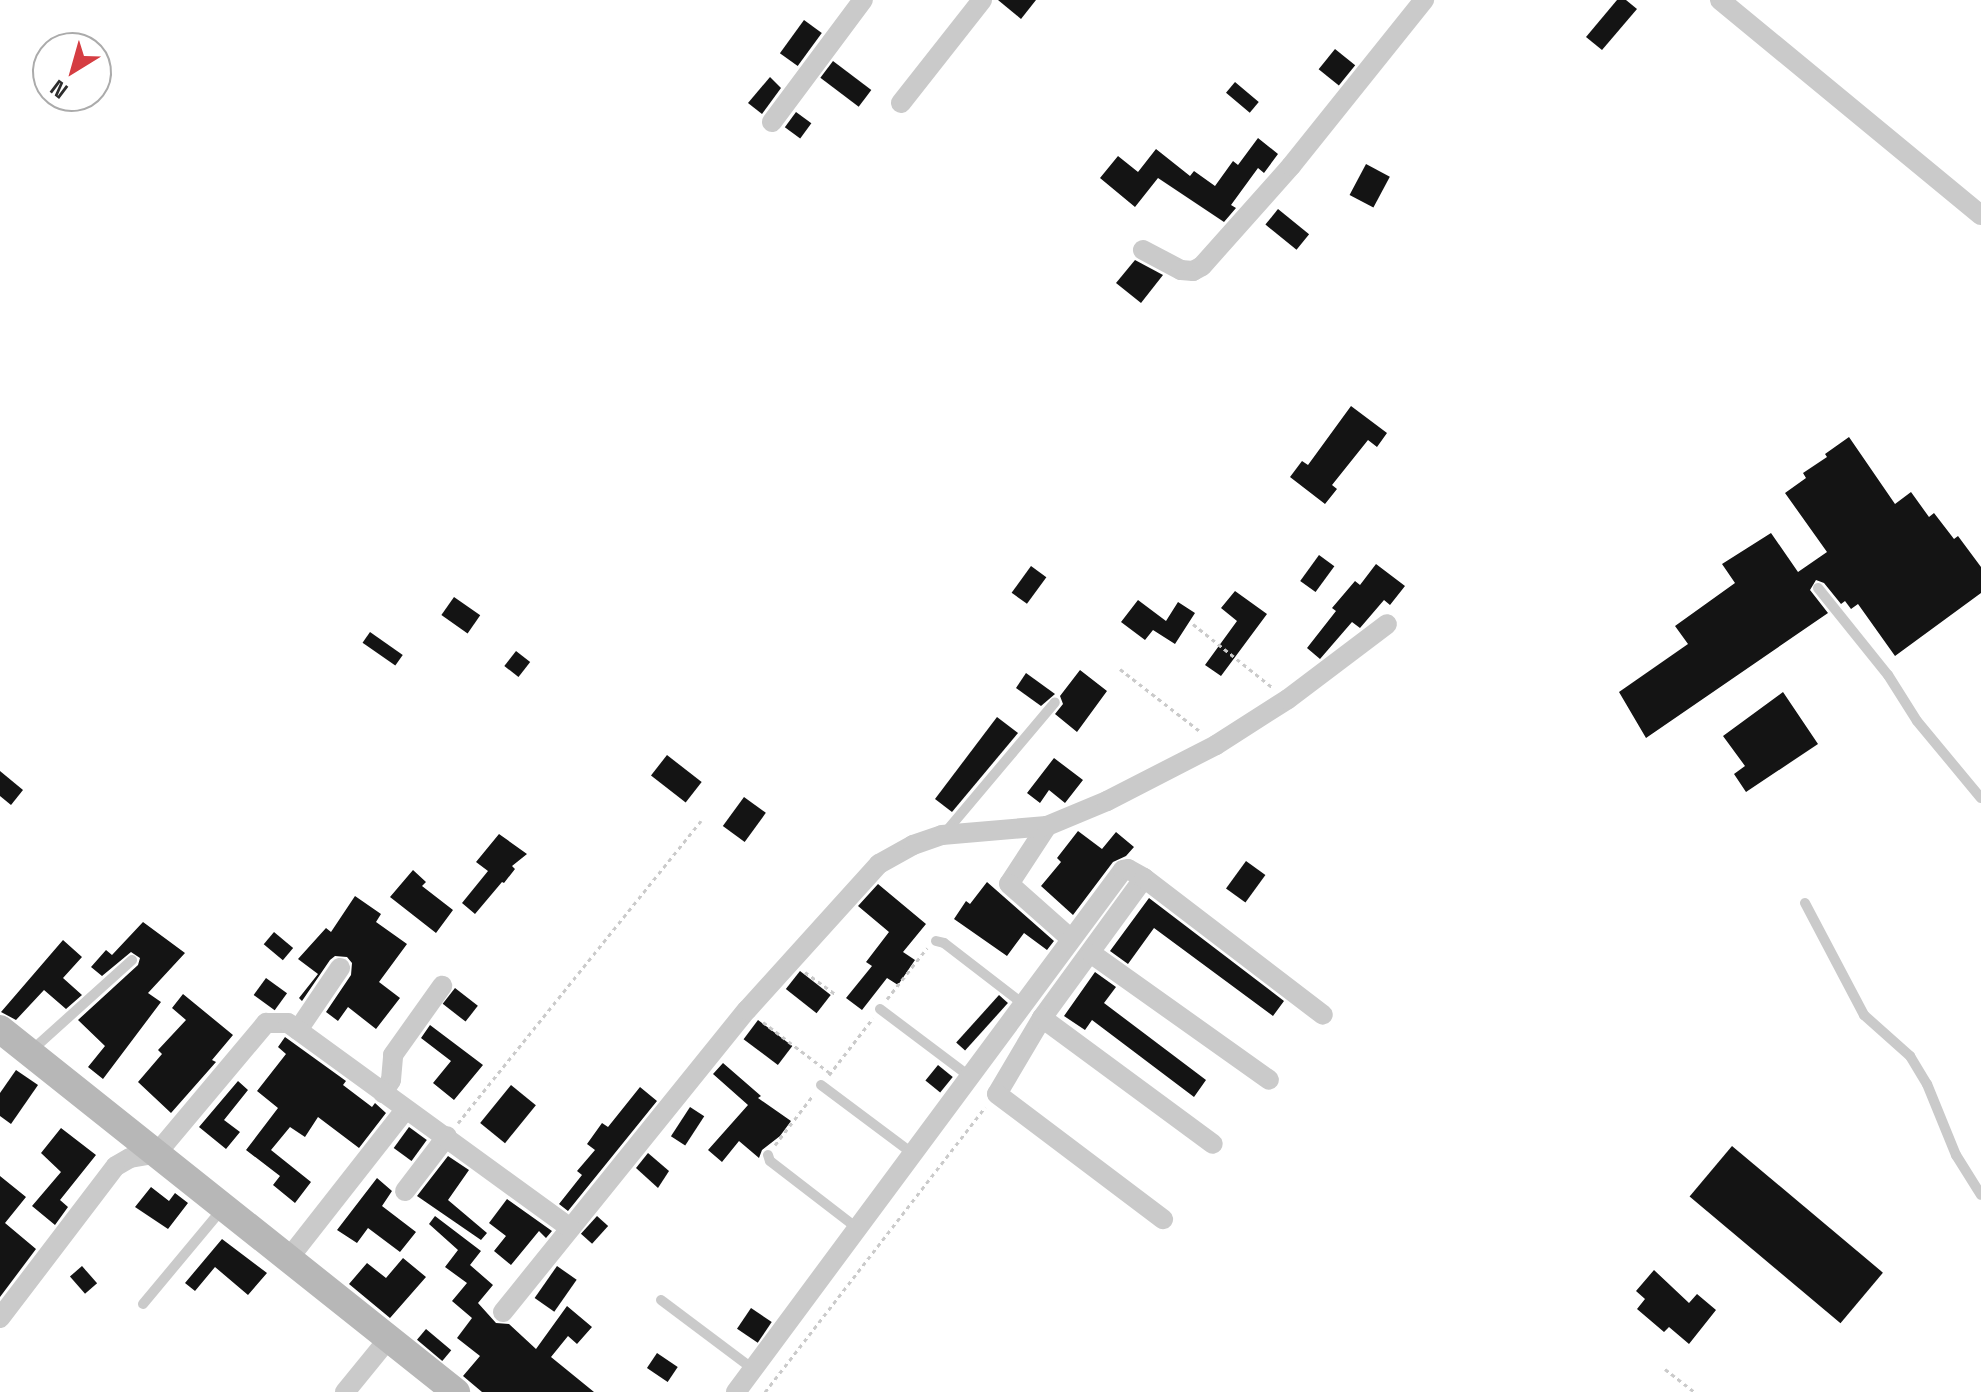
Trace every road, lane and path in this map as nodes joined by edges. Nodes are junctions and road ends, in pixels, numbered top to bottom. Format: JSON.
{"nodes":[{"id":1,"x":863,"y":0,"type":"edge"},
{"id":2,"x":982,"y":0,"type":"edge"},
{"id":3,"x":1424,"y":0,"type":"edge"},
{"id":4,"x":1720,"y":0,"type":"edge"},
{"id":5,"x":901,"y":103,"type":"dead end"},
{"id":6,"x":772,"y":122,"type":"dead end"},
{"id":7,"x":1981,"y":215,"type":"edge"},
{"id":8,"x":1143,"y":250,"type":"dead end"},
{"id":9,"x":1818,"y":588,"type":"dead end"},
{"id":10,"x":1193,"y":624,"type":"dead end"},
{"id":11,"x":1387,"y":624,"type":"dead end"},
{"id":12,"x":1120,"y":669,"type":"dead end"},
{"id":13,"x":1288,"y":699,"type":"junction"},
{"id":14,"x":1055,"y":702,"type":"dead end"},
{"id":15,"x":1216,"y":745,"type":"junction"},
{"id":16,"x":1981,"y":798,"type":"edge"},
{"id":17,"x":701,"y":821,"type":"dead end"},
{"id":18,"x":1047,"y":826,"type":"junction"},
{"id":19,"x":942,"y":835,"type":"junction"},
{"id":20,"x":1144,"y":878,"type":"junction"},
{"id":21,"x":1805,"y":903,"type":"dead end"},
{"id":22,"x":1070,"y":938,"type":"junction"},
{"id":23,"x":936,"y":941,"type":"joint"},
{"id":24,"x":1092,"y":954,"type":"junction"},
{"id":25,"x":132,"y":960,"type":"dead end"},
{"id":26,"x":789,"y":960,"type":"junction"},
{"id":27,"x":340,"y":968,"type":"dead end"},
{"id":28,"x":442,"y":986,"type":"dead end"},
{"id":29,"x":837,"y":995,"type":"dead end"},
{"id":30,"x":1022,"y":1003,"type":"junction"},
{"id":31,"x":880,"y":1009,"type":"junction"},
{"id":32,"x":747,"y":1010,"type":"junction"},
{"id":33,"x":1323,"y":1015,"type":"dead end"},
{"id":34,"x":1042,"y":1018,"type":"junction"},
{"id":35,"x":0,"y":1029,"type":"edge"},
{"id":36,"x":298,"y":1030,"type":"junction"},
{"id":37,"x":30,"y":1052,"type":"junction"},
{"id":38,"x":831,"y":1073,"type":"junction"},
{"id":39,"x":969,"y":1076,"type":"junction"},
{"id":40,"x":1269,"y":1080,"type":"dead end"},
{"id":41,"x":821,"y":1085,"type":"junction"},
{"id":42,"x":998,"y":1090,"type":"junction"},
{"id":43,"x":383,"y":1093,"type":"junction"},
{"id":44,"x":406,"y":1109,"type":"junction"},
{"id":45,"x":447,"y":1136,"type":"junction"},
{"id":46,"x":1213,"y":1144,"type":"dead end"},
{"id":47,"x":157,"y":1153,"type":"junction"},
{"id":48,"x":912,"y":1153,"type":"junction"},
{"id":49,"x":768,"y":1155,"type":"joint"},
{"id":50,"x":405,"y":1191,"type":"dead end"},
{"id":51,"x":1981,"y":1195,"type":"edge"},
{"id":52,"x":225,"y":1207,"type":"junction"},
{"id":53,"x":1163,"y":1219,"type":"dead end"},
{"id":54,"x":570,"y":1228,"type":"junction"},
{"id":55,"x":857,"y":1228,"type":"junction"},
{"id":56,"x":289,"y":1258,"type":"junction"},
{"id":57,"x":661,"y":1300,"type":"dead end"},
{"id":58,"x":143,"y":1304,"type":"dead end"},
{"id":59,"x":503,"y":1312,"type":"dead end"},
{"id":60,"x":0,"y":1318,"type":"edge"},
{"id":61,"x":389,"y":1338,"type":"junction"},
{"id":62,"x":753,"y":1369,"type":"junction"},
{"id":63,"x":1665,"y":1369,"type":"dead end"},
{"id":64,"x":345,"y":1392,"type":"edge"},
{"id":65,"x":456,"y":1392,"type":"edge"},
{"id":66,"x":736,"y":1392,"type":"edge"},
{"id":67,"x":765,"y":1392,"type":"edge"},
{"id":68,"x":1694,"y":1392,"type":"edge"}],
"edges":[{"from":1,"to":6,"type":"street"},
{"from":2,"to":5,"type":"street"},
{"from":3,"to":8,"type":"street"},
{"from":4,"to":7,"type":"street"},
{"from":9,"to":16,"type":"lane"},
{"from":10,"to":13,"type":"path"},
{"from":11,"to":13,"type":"street"},
{"from":12,"to":15,"type":"path"},
{"from":13,"to":15,"type":"street"},
{"from":14,"to":19,"type":"lane"},
{"from":15,"to":18,"type":"street"},
{"from":17,"to":45,"type":"path"},
{"from":18,"to":19,"type":"street"},
{"from":18,"to":22,"type":"street"},
{"from":19,"to":26,"type":"street"},
{"from":20,"to":22,"type":"street"},
{"from":20,"to":24,"type":"street"},
{"from":20,"to":33,"type":"street"},
{"from":21,"to":51,"type":"lane"},
{"from":22,"to":30,"type":"street"},
{"from":23,"to":30,"type":"lane"},
{"from":23,"to":31,"type":"path"},
{"from":24,"to":34,"type":"street"},
{"from":24,"to":40,"type":"street"},
{"from":25,"to":37,"type":"lane"},
{"from":26,"to":29,"type":"path"},
{"from":26,"to":32,"type":"street"},
{"from":27,"to":36,"type":"street"},
{"from":28,"to":43,"type":"street"},
{"from":30,"to":39,"type":"street"},
{"from":31,"to":38,"type":"path"},
{"from":31,"to":39,"type":"lane"},
{"from":32,"to":38,"type":"path"},
{"from":32,"to":54,"type":"street"},
{"from":34,"to":42,"type":"street"},
{"from":34,"to":46,"type":"street"},
{"from":35,"to":37,"type":"main road"},
{"from":36,"to":43,"type":"street"},
{"from":36,"to":47,"type":"street"},
{"from":37,"to":47,"type":"main road"},
{"from":38,"to":41,"type":"path"},
{"from":39,"to":48,"type":"street"},
{"from":41,"to":48,"type":"lane"},
{"from":41,"to":49,"type":"path"},
{"from":42,"to":53,"type":"street"},
{"from":42,"to":67,"type":"path"},
{"from":43,"to":44,"type":"street"},
{"from":44,"to":45,"type":"street"},
{"from":44,"to":56,"type":"street"},
{"from":45,"to":50,"type":"street"},
{"from":45,"to":54,"type":"street"},
{"from":47,"to":52,"type":"main road"},
{"from":47,"to":60,"type":"street"},
{"from":48,"to":55,"type":"street"},
{"from":49,"to":55,"type":"lane"},
{"from":52,"to":56,"type":"main road"},
{"from":52,"to":58,"type":"lane"},
{"from":54,"to":59,"type":"street"},
{"from":55,"to":62,"type":"street"},
{"from":56,"to":61,"type":"main road"},
{"from":57,"to":62,"type":"lane"},
{"from":61,"to":64,"type":"street"},
{"from":61,"to":65,"type":"main road"},
{"from":62,"to":66,"type":"street"},
{"from":63,"to":68,"type":"path"}]}
